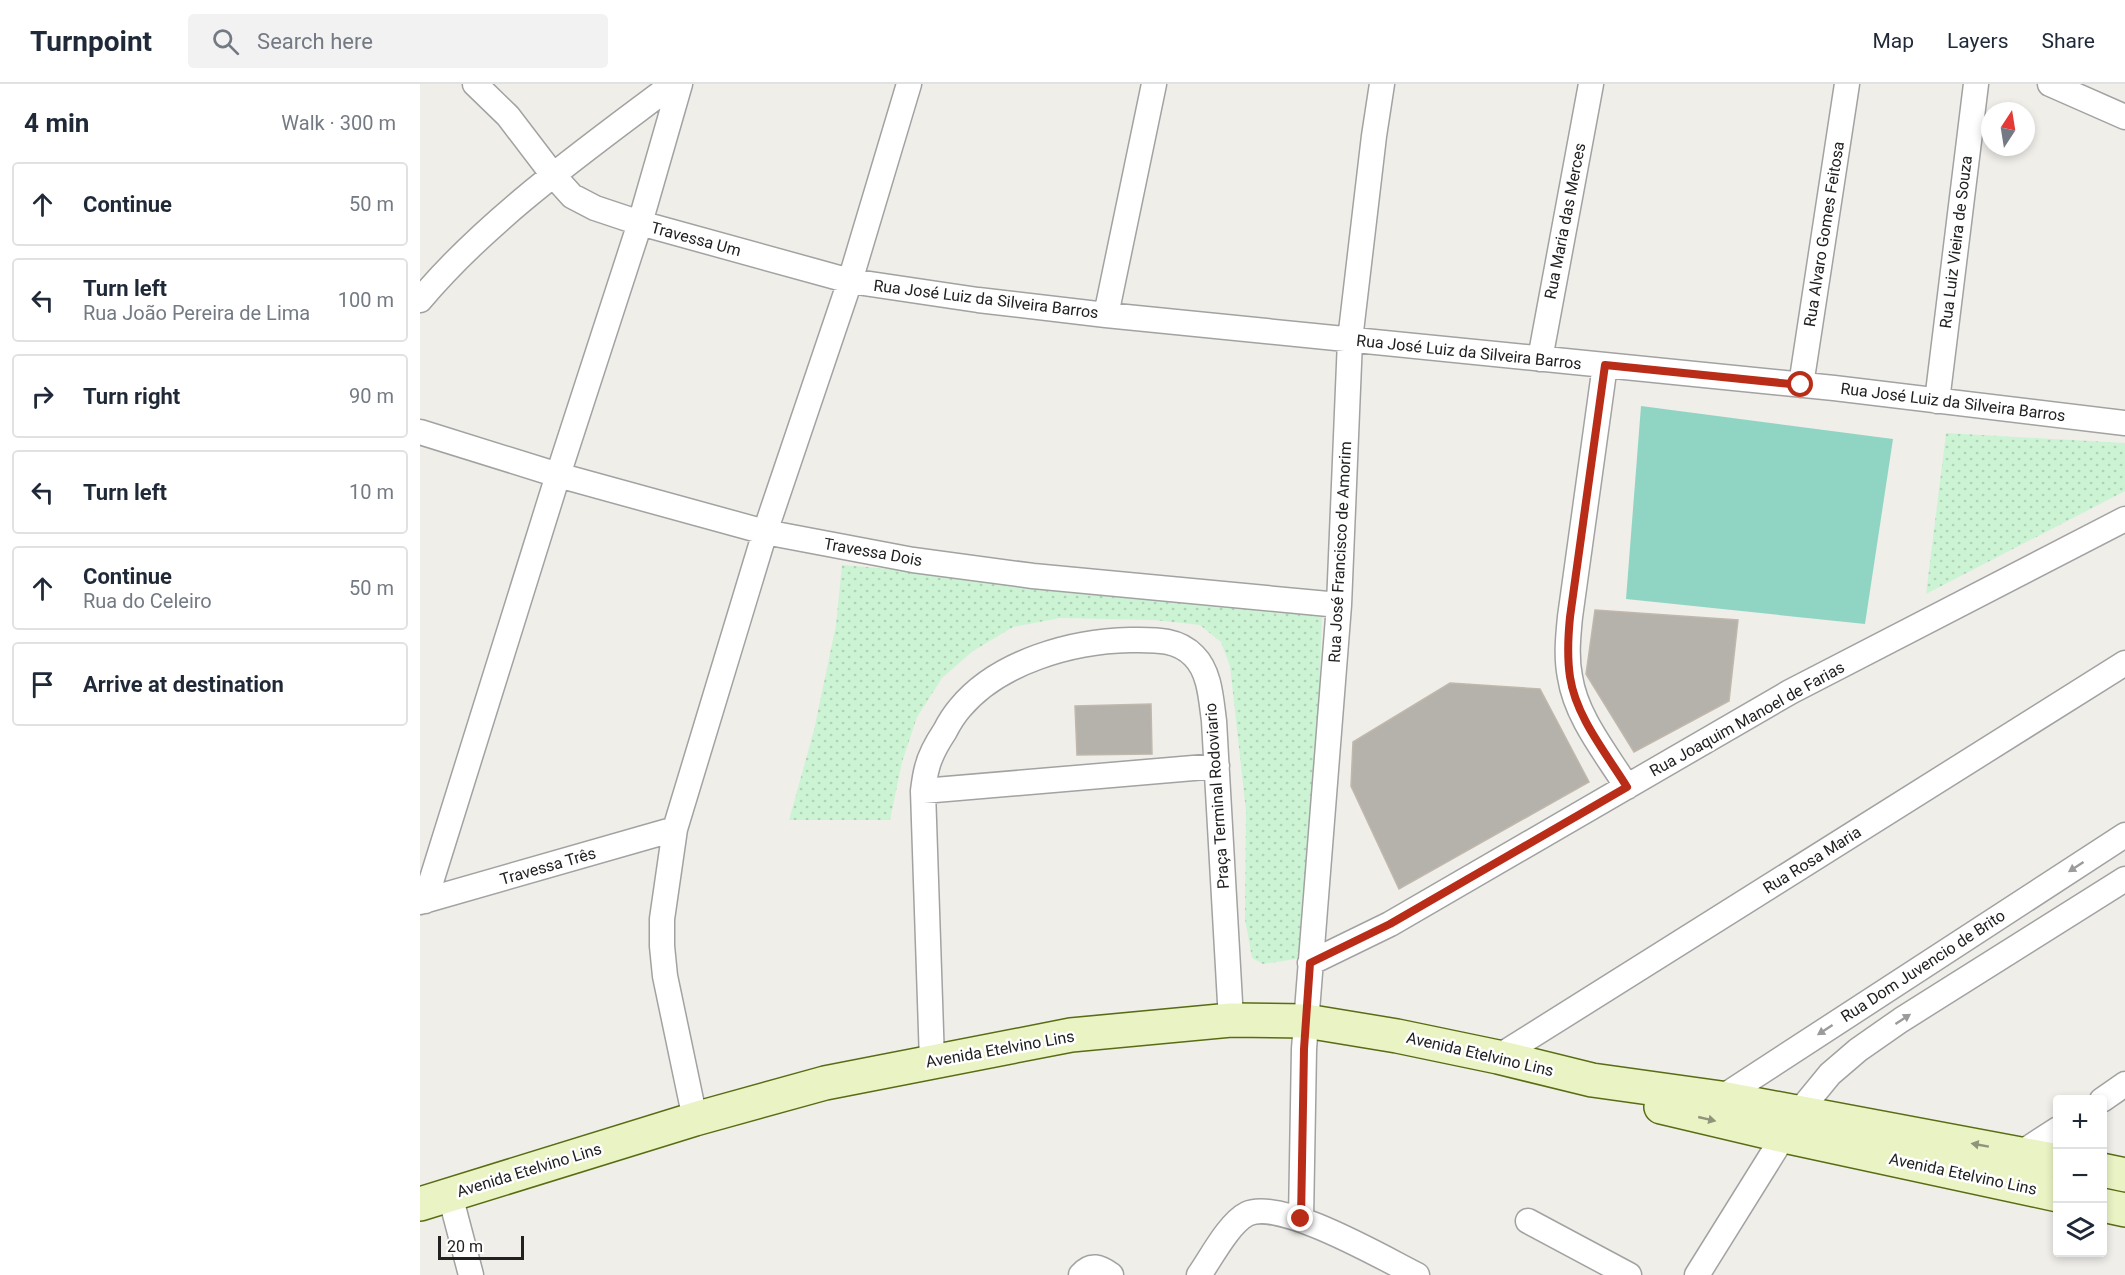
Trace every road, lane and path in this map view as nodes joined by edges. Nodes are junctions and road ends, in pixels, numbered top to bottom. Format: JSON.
{"nodes":[{"id":1,"x":476,"y":84,"type":"edge"},
{"id":2,"x":673,"y":84,"type":"edge"},
{"id":3,"x":680,"y":84,"type":"edge"},
{"id":4,"x":909,"y":84,"type":"edge"},
{"id":5,"x":1154,"y":84,"type":"edge"},
{"id":6,"x":1382,"y":84,"type":"edge"},
{"id":7,"x":1591,"y":84,"type":"edge"},
{"id":8,"x":1847,"y":84,"type":"edge"},
{"id":9,"x":1976,"y":84,"type":"edge"},
{"id":10,"x":2050,"y":84,"type":"edge"},
{"id":11,"x":2125,"y":117,"type":"edge"},
{"id":12,"x":553,"y":175,"type":"junction"},
{"id":13,"x":640,"y":223,"type":"junction"},
{"id":14,"x":850,"y":281,"type":"junction"},
{"id":15,"x":420,"y":300,"type":"edge"},
{"id":16,"x":1106,"y":315,"type":"junction"},
{"id":17,"x":1350,"y":340,"type":"junction"},
{"id":18,"x":1540,"y":358,"type":"junction"},
{"id":19,"x":1605,"y":365,"type":"junction"},
{"id":20,"x":1801,"y":385,"type":"junction"},
{"id":21,"x":1937,"y":401,"type":"junction"},
{"id":22,"x":2125,"y":423,"type":"edge"},
{"id":23,"x":420,"y":432,"type":"edge"},
{"id":24,"x":558,"y":475,"type":"junction"},
{"id":25,"x":2125,"y":519,"type":"edge"},
{"id":26,"x":765,"y":532,"type":"junction"},
{"id":27,"x":1339,"y":605,"type":"junction"},
{"id":28,"x":2125,"y":663,"type":"edge"},
{"id":29,"x":1217,"y":766,"type":"junction"},
{"id":30,"x":1627,"y":787,"type":"junction"},
{"id":31,"x":923,"y":791,"type":"junction"},
{"id":32,"x":675,"y":830,"type":"junction"},
{"id":33,"x":2125,"y":835,"type":"edge"},
{"id":34,"x":2125,"y":879,"type":"edge"},
{"id":35,"x":423,"y":901,"type":"edge"},
{"id":36,"x":1310,"y":963,"type":"junction"},
{"id":37,"x":1231,"y":1020,"type":"junction"},
{"id":38,"x":1306,"y":1021,"type":"junction"},
{"id":39,"x":1498,"y":1057,"type":"junction"},
{"id":40,"x":932,"y":1061,"type":"junction"},
{"id":41,"x":1592,"y":1080,"type":"junction"},
{"id":42,"x":2125,"y":1084,"type":"edge"},
{"id":43,"x":2107,"y":1097,"type":"edge"},
{"id":44,"x":1721,"y":1098,"type":"junction"},
{"id":45,"x":695,"y":1119,"type":"junction"},
{"id":46,"x":1791,"y":1125,"type":"junction"},
{"id":47,"x":2053,"y":1132,"type":"edge"},
{"id":48,"x":2021,"y":1152,"type":"junction"},
{"id":49,"x":2053,"y":1160,"type":"edge"},
{"id":50,"x":2107,"y":1171,"type":"edge"},
{"id":51,"x":2125,"y":1175,"type":"edge"},
{"id":52,"x":2004,"y":1182,"type":"junction"},
{"id":53,"x":2053,"y":1194,"type":"edge"},
{"id":54,"x":435,"y":1200,"type":"edge"},
{"id":55,"x":2107,"y":1206,"type":"edge"},
{"id":56,"x":2125,"y":1210,"type":"edge"},
{"id":57,"x":1301,"y":1219,"type":"junction"},
{"id":58,"x":1528,"y":1221,"type":"dead end"},
{"id":59,"x":471,"y":1275,"type":"edge"},
{"id":60,"x":1199,"y":1275,"type":"edge"},
{"id":61,"x":1417,"y":1275,"type":"edge"},
{"id":62,"x":1629,"y":1275,"type":"edge"},
{"id":63,"x":1697,"y":1275,"type":"edge"}],
"edges":[{"from":1,"to":12,"type":"street","name":"Travessa Um"},
{"from":2,"to":12,"type":"street"},
{"from":3,"to":13,"type":"street"},
{"from":4,"to":14,"type":"street"},
{"from":5,"to":16,"type":"street"},
{"from":6,"to":17,"type":"street","name":"Rua José Francisco de Amorim"},
{"from":7,"to":18,"type":"street","name":"Rua Maria das Merces"},
{"from":8,"to":20,"type":"street","name":"Rua Alvaro Gomes Feitosa"},
{"from":9,"to":21,"type":"street","name":"Rua Luiz Vieira de Souza"},
{"from":10,"to":11,"type":"street"},
{"from":12,"to":13,"type":"street","name":"Travessa Um"},
{"from":12,"to":15,"type":"street"},
{"from":13,"to":14,"type":"street","name":"Travessa Um"},
{"from":13,"to":24,"type":"street"},
{"from":14,"to":16,"type":"street","name":"Rua José Luiz da Silveira Barros"},
{"from":14,"to":26,"type":"street"},
{"from":16,"to":17,"type":"street","name":"Rua José Luiz da Silveira Barros"},
{"from":17,"to":18,"type":"street","name":"Rua José Luiz da Silveira Barros"},
{"from":17,"to":27,"type":"street","name":"Rua José Francisco de Amorim"},
{"from":18,"to":19,"type":"street","name":"Rua José Luiz da Silveira Barros"},
{"from":19,"to":20,"type":"street","name":"Rua José Luiz da Silveira Barros"},
{"from":19,"to":30,"type":"street"},
{"from":20,"to":21,"type":"street","name":"Rua José Luiz da Silveira Barros"},
{"from":21,"to":22,"type":"street","name":"Rua José Luiz da Silveira Barros"},
{"from":23,"to":24,"type":"street","name":"Travessa Dois"},
{"from":24,"to":26,"type":"street","name":"Travessa Dois"},
{"from":24,"to":35,"type":"street"},
{"from":25,"to":30,"type":"street","name":"Rua Joaquim Manoel de Farias"},
{"from":26,"to":27,"type":"street","name":"Travessa Dois"},
{"from":26,"to":32,"type":"street"},
{"from":27,"to":36,"type":"street","name":"Rua José Francisco de Amorim"},
{"from":28,"to":39,"type":"street","name":"Rua Rosa Maria"},
{"from":29,"to":31,"type":"street"},
{"from":29,"to":31,"type":"street","name":"Praça Terminal Rodoviario"},
{"from":29,"to":37,"type":"street","name":"Praça Terminal Rodoviario"},
{"from":30,"to":36,"type":"street","name":"Rua Joaquim Manoel de Farias"},
{"from":31,"to":40,"type":"street","name":"Praça Terminal Rodoviario"},
{"from":32,"to":35,"type":"street","name":"Travessa Três"},
{"from":32,"to":45,"type":"street"},
{"from":33,"to":44,"type":"street","name":"Rua Dom Juvencio de Brito","one_way":true},
{"from":46,"to":34,"type":"street","name":"Rua Dom Juvencio de Brito","one_way":true},
{"from":36,"to":38,"type":"street","name":"Rua José Francisco de Amorim"},
{"from":37,"to":38,"type":"main road","name":"Avenida Etelvino Lins"},
{"from":37,"to":40,"type":"main road","name":"Avenida Etelvino Lins"},
{"from":38,"to":39,"type":"main road","name":"Avenida Etelvino Lins"},
{"from":38,"to":57,"type":"street","name":"Rua José Francisco de Amorim"},
{"from":39,"to":41,"type":"main road","name":"Avenida Etelvino Lins"},
{"from":40,"to":45,"type":"main road","name":"Avenida Etelvino Lins"},
{"from":41,"to":44,"type":"main road","name":"Avenida Etelvino Lins"},
{"from":41,"to":46,"type":"main road","name":"Avenida Etelvino Lins","one_way":true},
{"from":42,"to":43,"type":"street"},
{"from":44,"to":46,"type":"main road","name":"Avenida Etelvino Lins"},
{"from":45,"to":54,"type":"main road","name":"Avenida Etelvino Lins"},
{"from":48,"to":46,"type":"main road","name":"Avenida Etelvino Lins","one_way":true},
{"from":46,"to":52,"type":"main road","name":"Avenida Etelvino Lins"},
{"from":46,"to":63,"type":"street","name":"Rua Dom Juvencio de Brito"},
{"from":47,"to":48,"type":"street"},
{"from":48,"to":49,"type":"main road","name":"Avenida Etelvino Lins"},
{"from":48,"to":52,"type":"street"},
{"from":50,"to":51,"type":"main road"},
{"from":52,"to":53,"type":"main road","name":"Avenida Etelvino Lins"},
{"from":54,"to":59,"type":"street"},
{"from":55,"to":56,"type":"main road"},
{"from":57,"to":60,"type":"street"},
{"from":57,"to":61,"type":"street"},
{"from":58,"to":62,"type":"street"}]}
